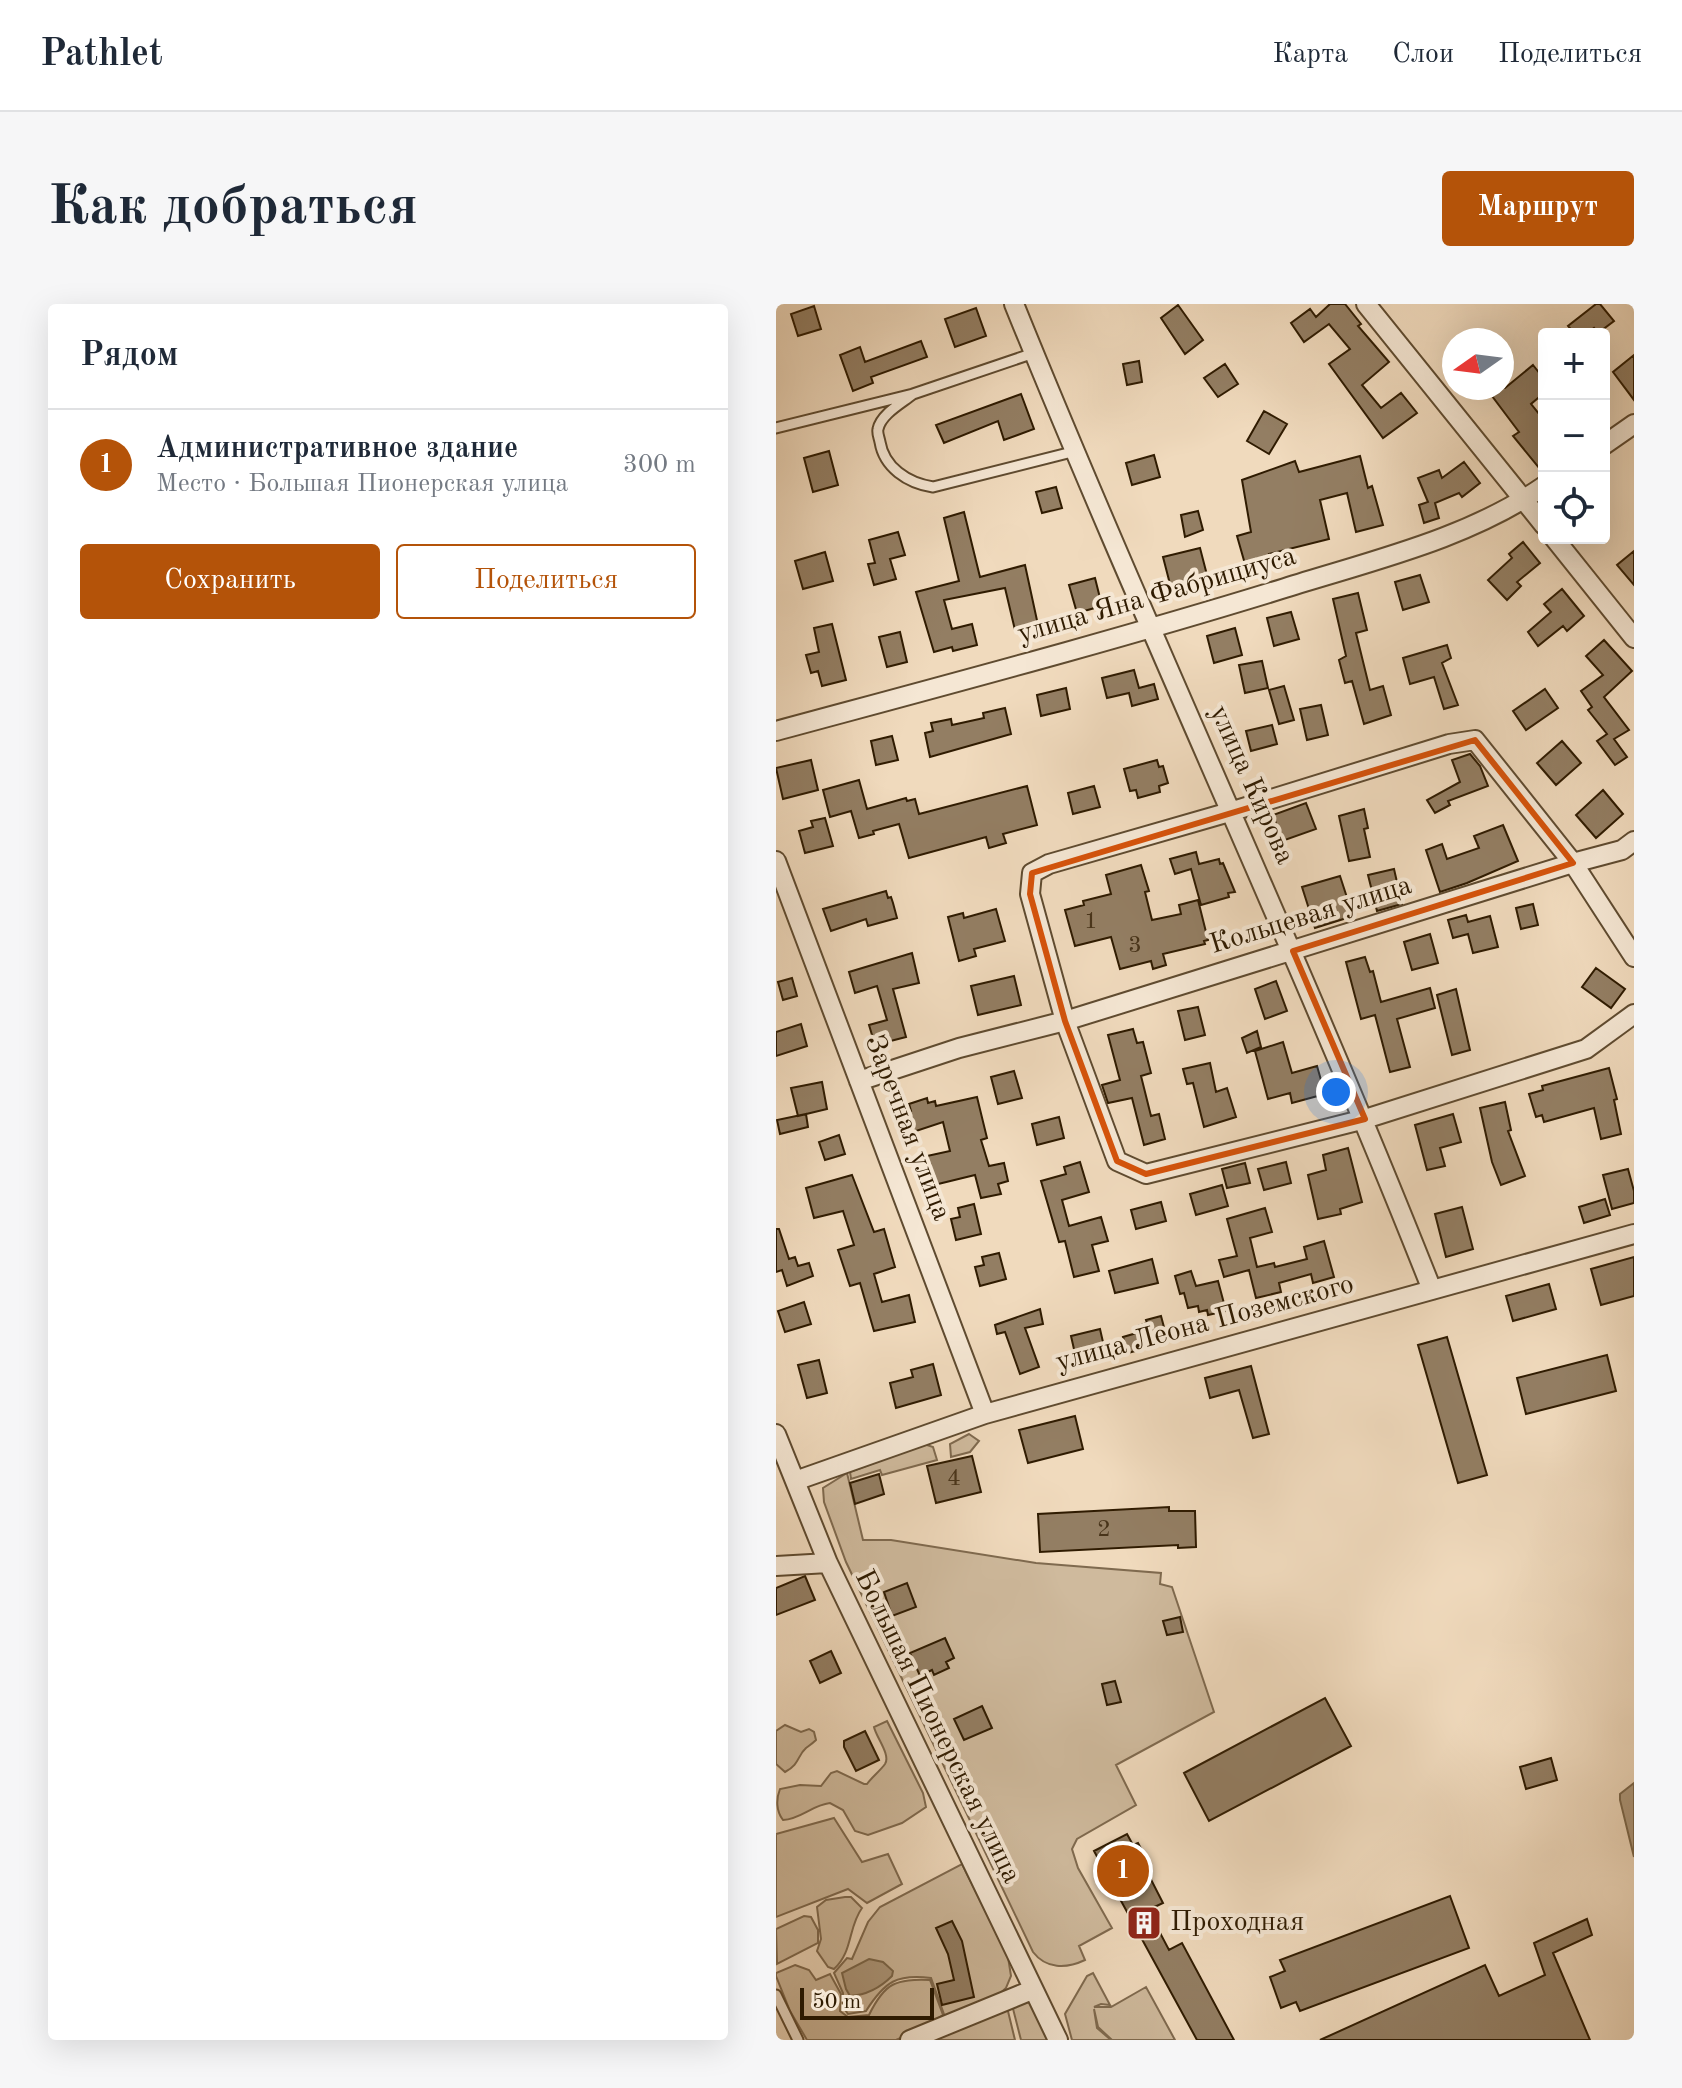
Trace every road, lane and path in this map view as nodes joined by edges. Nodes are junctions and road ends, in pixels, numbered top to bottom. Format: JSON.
{"nodes":[{"id":1,"x":1014,"y":304,"type":"edge"},
{"id":2,"x":1366,"y":304,"type":"edge"},
{"id":3,"x":1034,"y":353,"type":"junction"},
{"id":4,"x":913,"y":394,"type":"junction"},
{"id":5,"x":1634,"y":424,"type":"edge"},
{"id":6,"x":776,"y":428,"type":"edge"},
{"id":7,"x":1610,"y":441,"type":"edge"},
{"id":8,"x":1076,"y":451,"type":"junction"},
{"id":9,"x":1538,"y":490,"type":"edge"},
{"id":10,"x":1524,"y":500,"type":"junction"},
{"id":11,"x":1538,"y":518,"type":"edge"},
{"id":12,"x":1559,"y":544,"type":"edge"},
{"id":13,"x":1152,"y":630,"type":"junction"},
{"id":14,"x":1634,"y":638,"type":"edge"},
{"id":15,"x":776,"y":731,"type":"edge"},
{"id":16,"x":1233,"y":811,"type":"junction"},
{"id":17,"x":1634,"y":841,"type":"edge"},
{"id":18,"x":776,"y":861,"type":"edge"},
{"id":19,"x":1573,"y":863,"type":"junction"},
{"id":20,"x":1293,"y":951,"type":"junction"},
{"id":21,"x":1634,"y":957,"type":"edge"},
{"id":22,"x":1634,"y":1015,"type":"edge"},
{"id":23,"x":1065,"y":1021,"type":"junction"},
{"id":24,"x":859,"y":1081,"type":"junction"},
{"id":25,"x":1365,"y":1119,"type":"junction"},
{"id":26,"x":1634,"y":1234,"type":"edge"},
{"id":27,"x":1432,"y":1290,"type":"junction"},
{"id":28,"x":985,"y":1414,"type":"junction"},
{"id":29,"x":776,"y":1434,"type":"edge"},
{"id":30,"x":795,"y":1481,"type":"junction"},
{"id":31,"x":828,"y":1563,"type":"junction"},
{"id":32,"x":776,"y":1566,"type":"edge"},
{"id":33,"x":1032,"y":1990,"type":"junction"},
{"id":34,"x":776,"y":1995,"type":"edge"},
{"id":35,"x":798,"y":2040,"type":"edge"},
{"id":36,"x":910,"y":2040,"type":"edge"},
{"id":37,"x":1058,"y":2040,"type":"edge"}],
"edges":[{"from":1,"to":3,"type":"street","name":"улица Кирова"},
{"from":2,"to":10,"type":"street"},
{"from":3,"to":4,"type":"lane"},
{"from":3,"to":8,"type":"street","name":"улица Кирова"},
{"from":4,"to":6,"type":"lane"},
{"from":4,"to":8,"type":"lane"},
{"from":5,"to":7,"type":"street"},
{"from":8,"to":13,"type":"street","name":"улица Кирова"},
{"from":9,"to":10,"type":"street","name":"улица Яна Фабрициуса"},
{"from":10,"to":11,"type":"street"},
{"from":10,"to":13,"type":"street","name":"улица Яна Фабрициуса"},
{"from":12,"to":14,"type":"street"},
{"from":13,"to":15,"type":"street","name":"улица Яна Фабрициуса"},
{"from":13,"to":16,"type":"street","name":"улица Кирова"},
{"from":16,"to":19,"type":"street"},
{"from":16,"to":20,"type":"street","name":"улица Кирова"},
{"from":16,"to":23,"type":"street"},
{"from":17,"to":19,"type":"street","name":"Кольцевая улица"},
{"from":18,"to":24,"type":"street","name":"Заречная улица"},
{"from":19,"to":20,"type":"street","name":"Кольцевая улица"},
{"from":19,"to":21,"type":"street"},
{"from":20,"to":23,"type":"street","name":"Кольцевая улица"},
{"from":20,"to":25,"type":"street","name":"улица Кирова"},
{"from":22,"to":25,"type":"street"},
{"from":23,"to":24,"type":"street","name":"Кольцевая улица"},
{"from":23,"to":25,"type":"street"},
{"from":24,"to":28,"type":"street","name":"Заречная улица"},
{"from":25,"to":27,"type":"street","name":"улица Кирова"},
{"from":26,"to":27,"type":"street","name":"улица Леона Поземского"},
{"from":27,"to":28,"type":"street","name":"улица Леона Поземского"},
{"from":28,"to":30,"type":"street","name":"улица Леона Поземского"},
{"from":29,"to":30,"type":"street","name":"Большая Пионерская улица"},
{"from":30,"to":31,"type":"street","name":"Большая Пионерская улица"},
{"from":31,"to":32,"type":"street"},
{"from":31,"to":33,"type":"street","name":"Большая Пионерская улица"},
{"from":33,"to":36,"type":"street"},
{"from":33,"to":37,"type":"street","name":"Большая Пионерская улица"},
{"from":34,"to":35,"type":"lane"}]}
